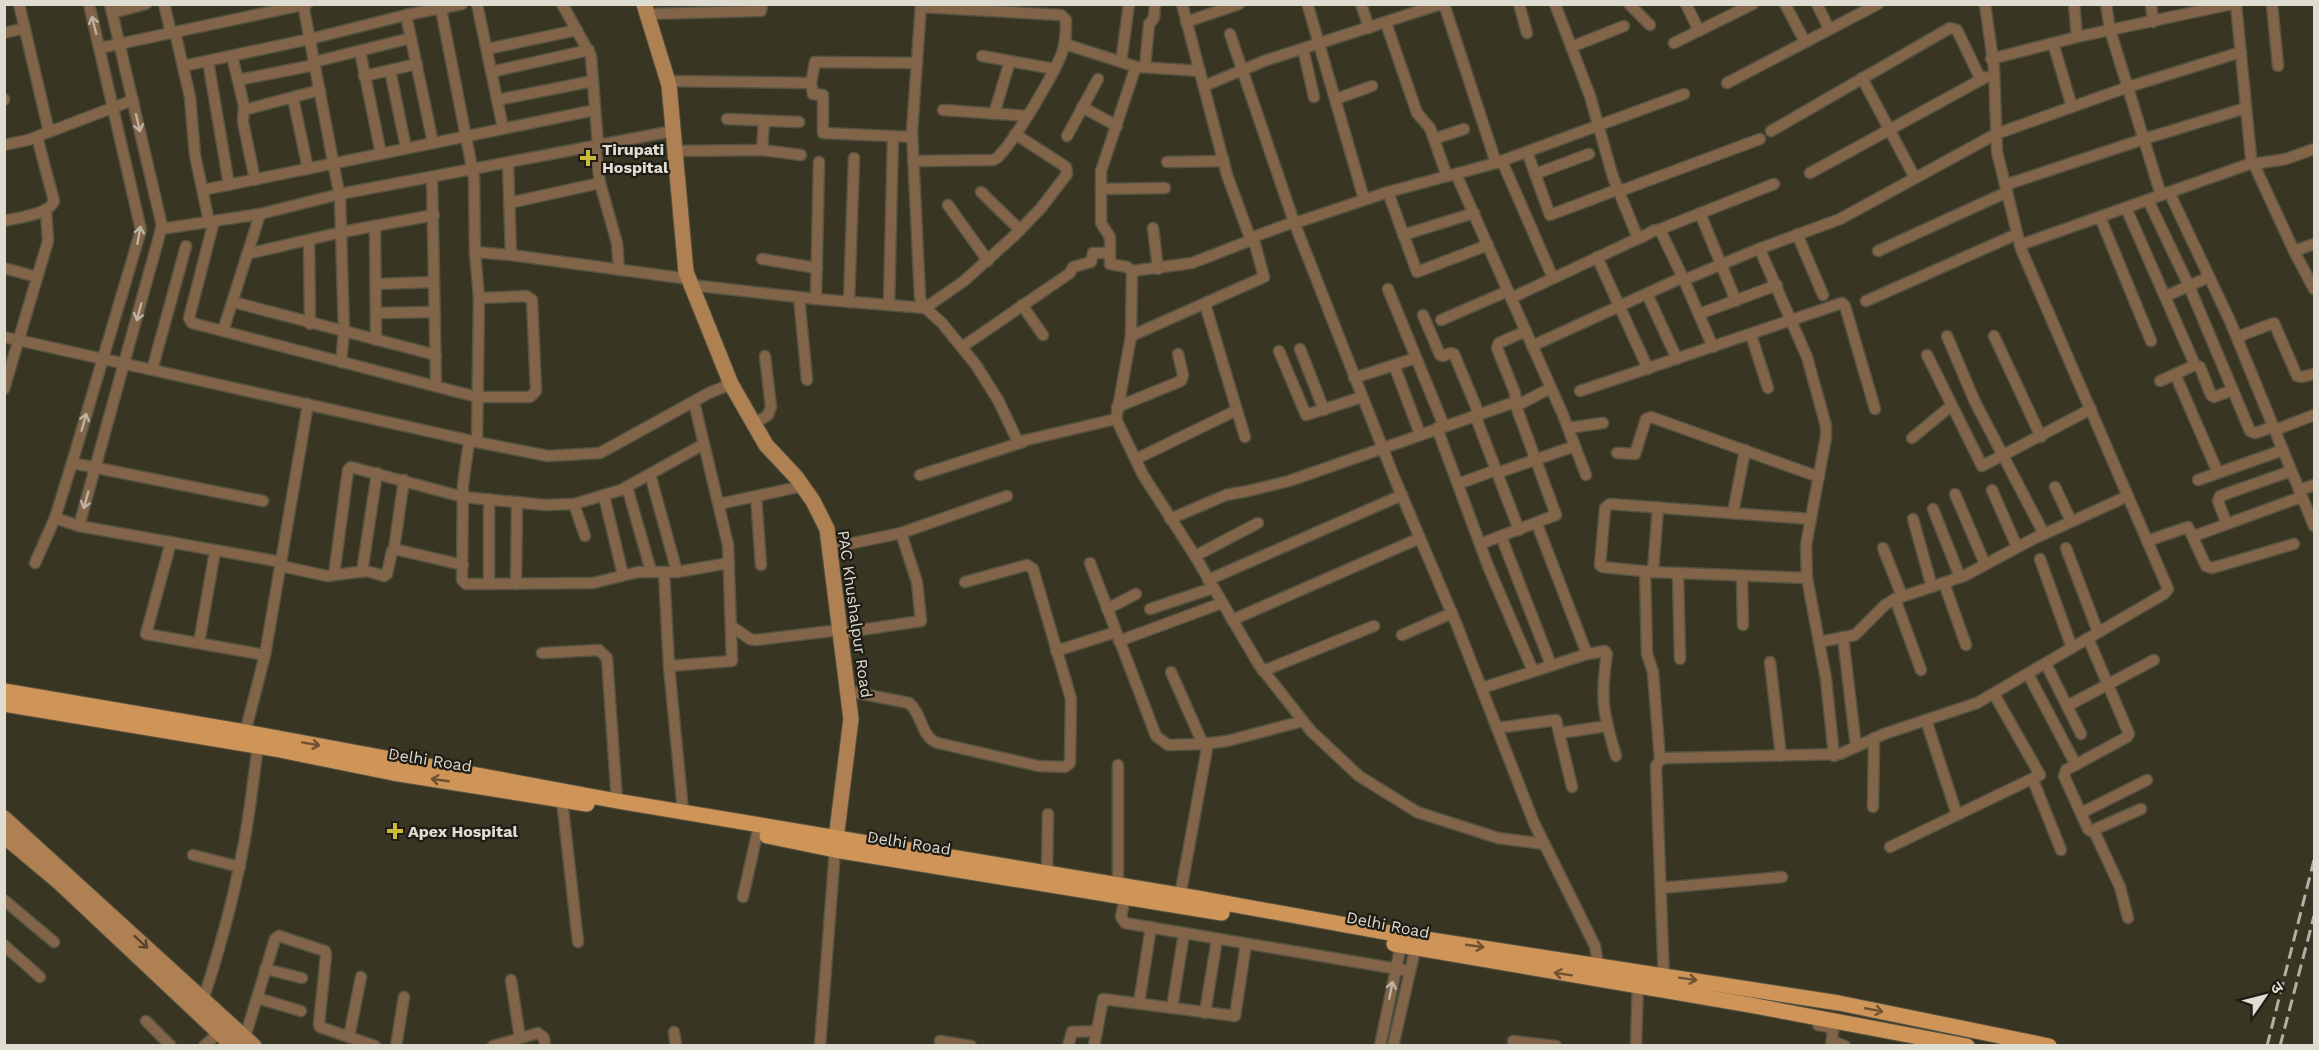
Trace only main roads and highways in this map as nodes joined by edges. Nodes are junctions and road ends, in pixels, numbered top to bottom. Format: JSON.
{"nodes":[{"id":1,"x":646,"y":9,"type":"edge"},
{"id":2,"x":4,"y":691,"type":"edge"},
{"id":3,"x":4,"y":704,"type":"edge"},
{"id":4,"x":251,"y":739,"type":"junction"},
{"id":5,"x":4,"y":818,"type":"edge"},
{"id":6,"x":4,"y":836,"type":"edge"},
{"id":7,"x":836,"y":844,"type":"junction"},
{"id":8,"x":1121,"y":891,"type":"junction"},
{"id":9,"x":1409,"y":942,"type":"junction"},
{"id":10,"x":1664,"y":983,"type":"junction"},
{"id":11,"x":201,"y":1007,"type":"junction"},
{"id":12,"x":244,"y":1043,"type":"edge"},
{"id":13,"x":1967,"y":1046,"type":"edge"},
{"id":14,"x":2049,"y":1046,"type":"edge"}],
"edges":[{"from":1,"to":7,"type":"main road","name":"PAC Khushalpur Road"},
{"from":2,"to":4,"type":"main road"},
{"from":3,"to":4,"type":"main road","name":"Delhi Road"},
{"from":4,"to":7,"type":"main road","one_way":true},
{"from":7,"to":4,"type":"main road","name":"Delhi Road","one_way":true},
{"from":5,"to":11,"type":"main road","one_way":true},
{"from":6,"to":11,"type":"main road"},
{"from":7,"to":8,"type":"main road","name":"Delhi Road"},
{"from":7,"to":8,"type":"main road"},
{"from":8,"to":9,"type":"main road","name":"Delhi Road"},
{"from":8,"to":9,"type":"main road"},
{"from":9,"to":10,"type":"main road"},
{"from":10,"to":13,"type":"main road"},
{"from":10,"to":14,"type":"main road","one_way":true},
{"from":11,"to":12,"type":"main road"}]}
